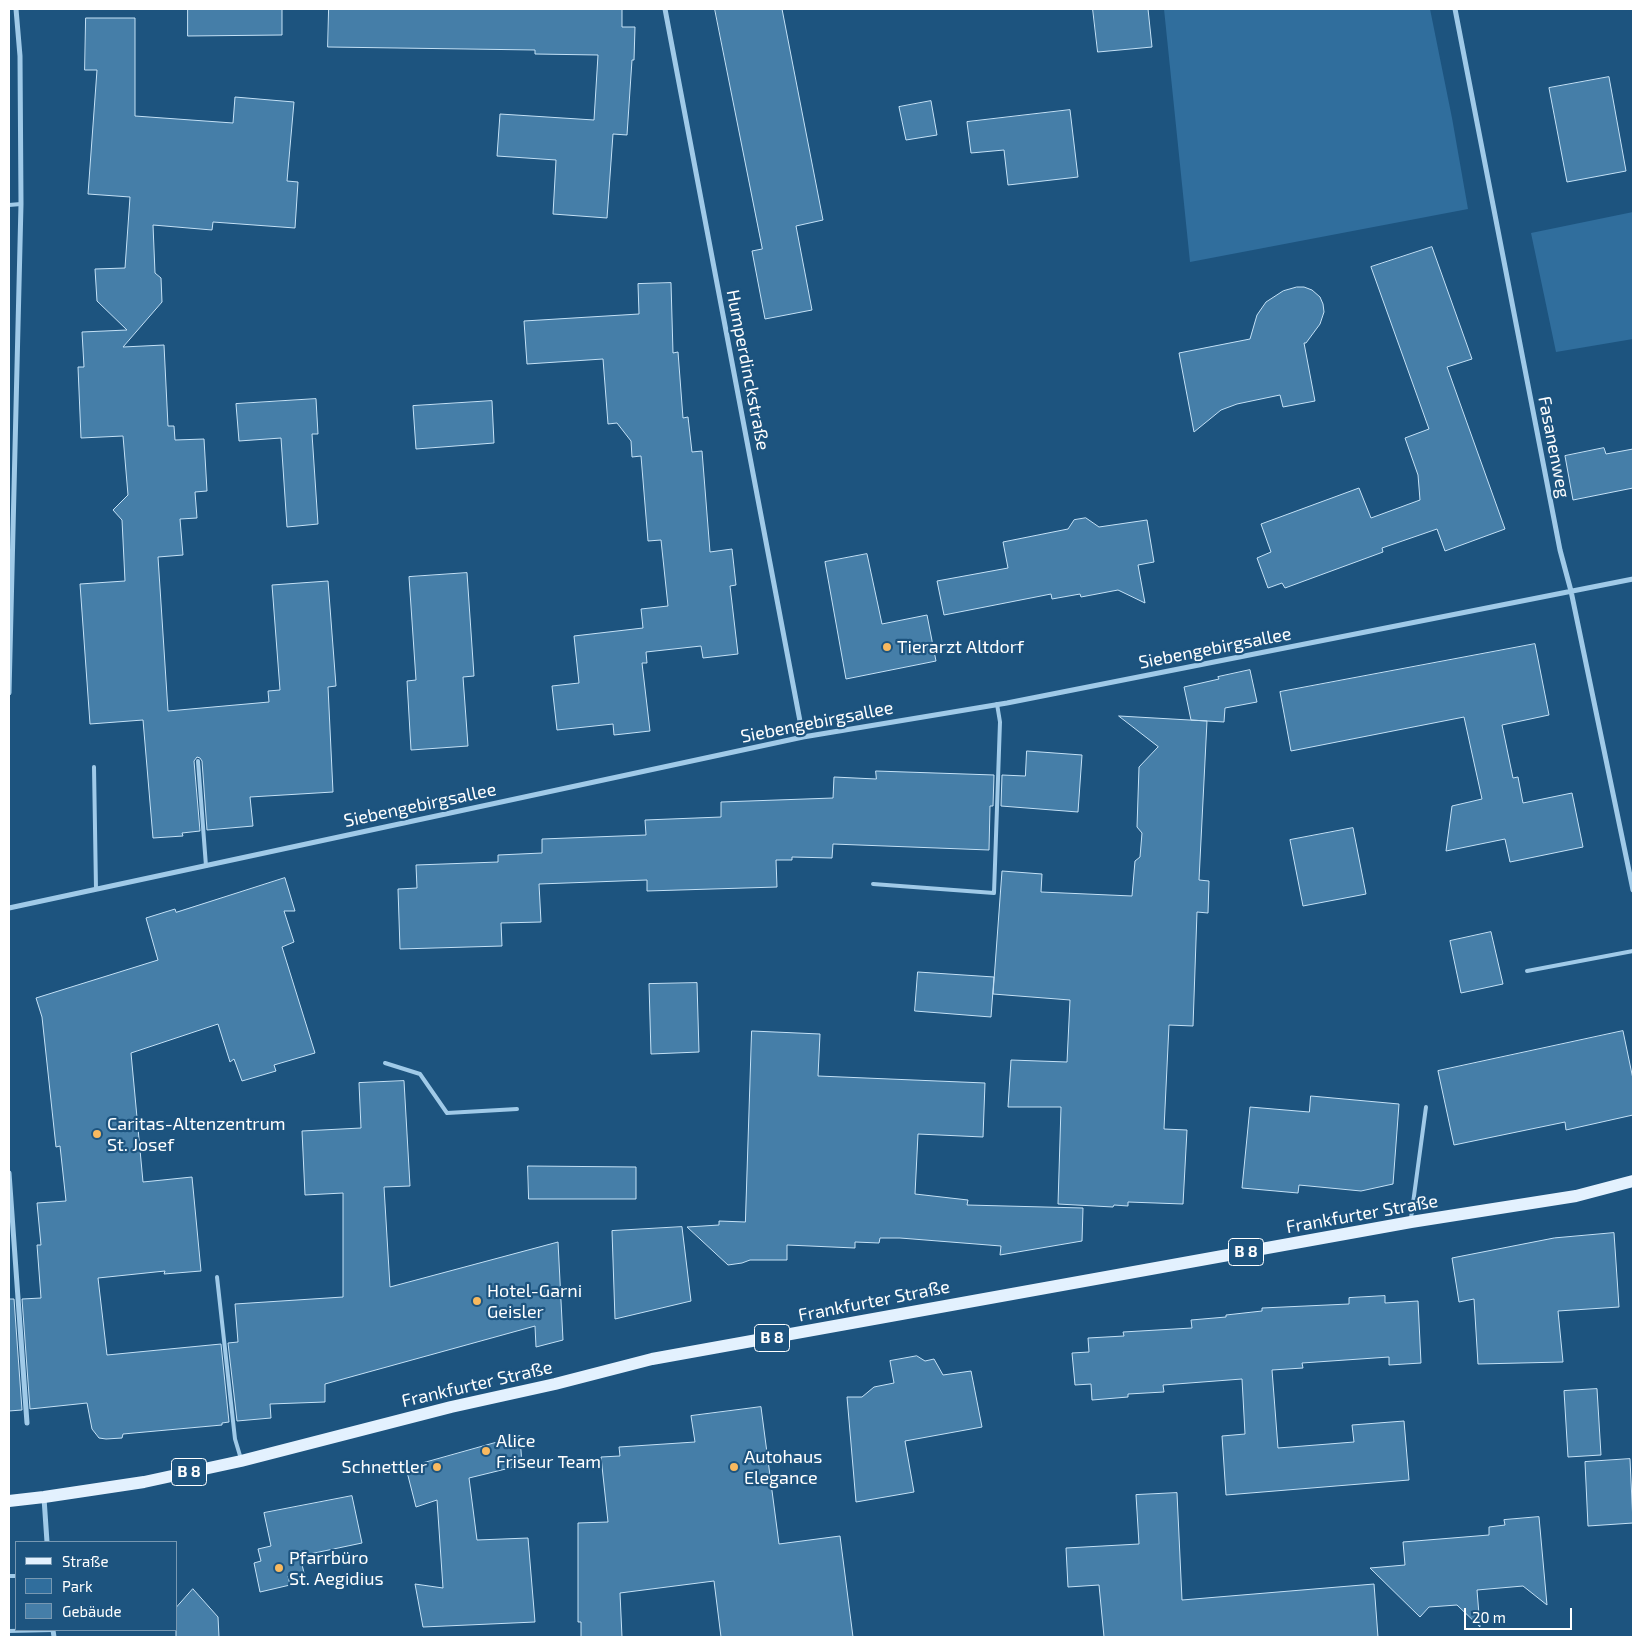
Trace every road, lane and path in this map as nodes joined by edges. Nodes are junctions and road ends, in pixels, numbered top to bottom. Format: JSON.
{"nodes":[{"id":1,"x":16,"y":9,"type":"edge"},
{"id":2,"x":665,"y":9,"type":"edge"},
{"id":3,"x":1455,"y":9,"type":"edge"},
{"id":4,"x":21,"y":204,"type":"junction"},
{"id":5,"x":9,"y":205,"type":"edge"},
{"id":6,"x":1633,"y":578,"type":"edge"},
{"id":7,"x":1571,"y":591,"type":"junction"},
{"id":8,"x":9,"y":693,"type":"edge"},
{"id":9,"x":997,"y":704,"type":"junction"},
{"id":10,"x":803,"y":737,"type":"junction"},
{"id":11,"x":198,"y":761,"type":"dead end"},
{"id":12,"x":94,"y":766,"type":"dead end"},
{"id":13,"x":206,"y":866,"type":"junction"},
{"id":14,"x":874,"y":884,"type":"dead end"},
{"id":15,"x":96,"y":889,"type":"junction"},
{"id":16,"x":1633,"y":890,"type":"edge"},
{"id":17,"x":9,"y":908,"type":"edge"},
{"id":18,"x":1633,"y":951,"type":"edge"},
{"id":19,"x":1527,"y":971,"type":"dead end"},
{"id":20,"x":385,"y":1063,"type":"dead end"},
{"id":21,"x":1426,"y":1107,"type":"dead end"},
{"id":22,"x":517,"y":1109,"type":"dead end"},
{"id":23,"x":9,"y":1173,"type":"edge"},
{"id":24,"x":1633,"y":1181,"type":"edge"},
{"id":25,"x":1410,"y":1222,"type":"junction"},
{"id":26,"x":217,"y":1277,"type":"dead end"},
{"id":27,"x":27,"y":1423,"type":"dead end"},
{"id":28,"x":241,"y":1461,"type":"junction"},
{"id":29,"x":44,"y":1497,"type":"junction"},
{"id":30,"x":9,"y":1501,"type":"edge"},
{"id":31,"x":47,"y":1541,"type":"edge"}],
"edges":[{"from":1,"to":4,"type":"street"},
{"from":2,"to":10,"type":"street","name":"Humperdinckstraße"},
{"from":3,"to":7,"type":"street","name":"Fasanenweg"},
{"from":4,"to":5,"type":"lane"},
{"from":4,"to":8,"type":"street"},
{"from":6,"to":7,"type":"street","name":"Siebengebirgsallee"},
{"from":7,"to":9,"type":"street","name":"Siebengebirgsallee"},
{"from":7,"to":16,"type":"street","name":"Fasanenweg"},
{"from":9,"to":10,"type":"street","name":"Siebengebirgsallee"},
{"from":9,"to":14,"type":"lane"},
{"from":10,"to":13,"type":"street","name":"Siebengebirgsallee"},
{"from":11,"to":13,"type":"lane"},
{"from":12,"to":15,"type":"lane"},
{"from":13,"to":15,"type":"street","name":"Siebengebirgsallee"},
{"from":15,"to":17,"type":"street","name":"Siebengebirgsallee"},
{"from":18,"to":19,"type":"lane"},
{"from":20,"to":22,"type":"lane"},
{"from":21,"to":25,"type":"lane"},
{"from":23,"to":27,"type":"street"},
{"from":24,"to":25,"type":"main road","name":"Frankfurter Straße","number":"B 8"},
{"from":25,"to":28,"type":"main road","name":"Frankfurter Straße","number":"B 8"},
{"from":26,"to":28,"type":"lane"},
{"from":28,"to":29,"type":"main road","name":"Frankfurter Straße","number":"B 8"},
{"from":29,"to":30,"type":"main road","name":"Frankfurter Straße","number":"B 8"},
{"from":29,"to":31,"type":"street"}]}
